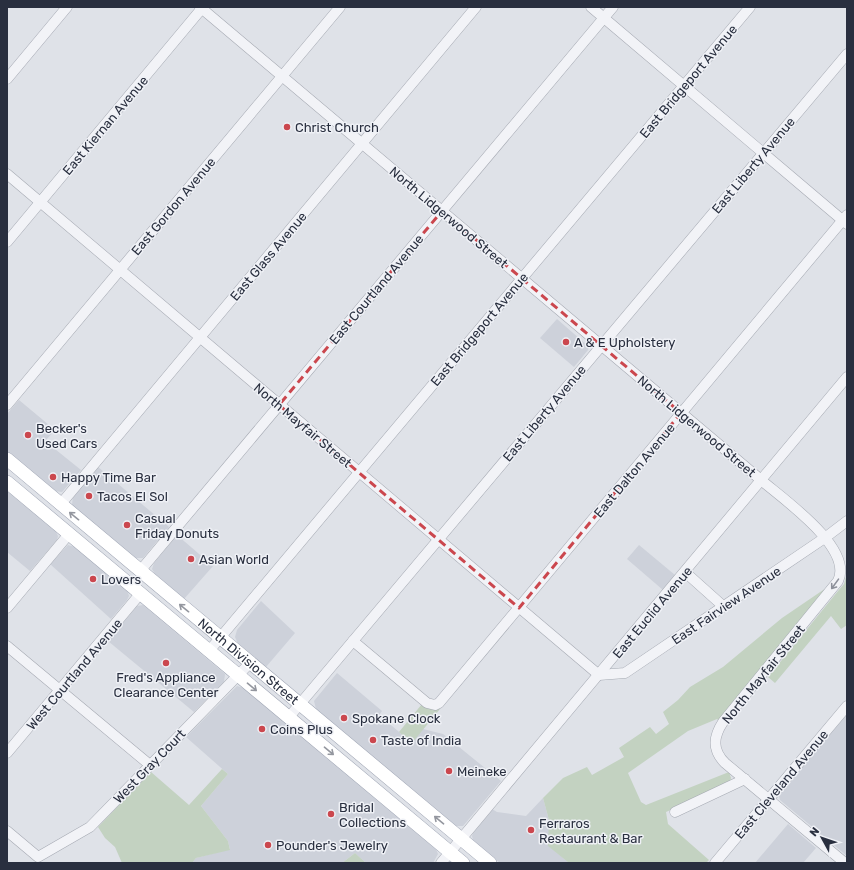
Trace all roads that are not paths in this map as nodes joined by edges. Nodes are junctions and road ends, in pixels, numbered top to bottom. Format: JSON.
{"nodes":[{"id":1,"x":67,"y":7,"type":"edge"},
{"id":2,"x":340,"y":7,"type":"edge"},
{"id":3,"x":476,"y":7,"type":"edge"},
{"id":4,"x":591,"y":7,"type":"edge"},
{"id":5,"x":613,"y":7,"type":"edge"},
{"id":6,"x":750,"y":7,"type":"edge"},
{"id":7,"x":202,"y":8,"type":"edge"},
{"id":8,"x":604,"y":18,"type":"junction"},
{"id":9,"x":847,"y":54,"type":"edge"},
{"id":10,"x":282,"y":76,"type":"junction"},
{"id":11,"x":7,"y":79,"type":"edge"},
{"id":12,"x":684,"y":84,"type":"junction"},
{"id":13,"x":361,"y":143,"type":"junction"},
{"id":14,"x":763,"y":153,"type":"junction"},
{"id":15,"x":7,"y":174,"type":"edge"},
{"id":16,"x":40,"y":202,"type":"junction"},
{"id":17,"x":442,"y":211,"type":"junction"},
{"id":18,"x":846,"y":220,"type":"edge"},
{"id":19,"x":7,"y":242,"type":"edge"},
{"id":20,"x":120,"y":269,"type":"junction"},
{"id":21,"x":521,"y":278,"type":"junction"},
{"id":22,"x":200,"y":338,"type":"junction"},
{"id":23,"x":601,"y":345,"type":"junction"},
{"id":24,"x":847,"y":377,"type":"edge"},
{"id":25,"x":7,"y":405,"type":"edge"},
{"id":26,"x":279,"y":405,"type":"junction"},
{"id":27,"x":681,"y":413,"type":"junction"},
{"id":28,"x":7,"y":459,"type":"edge"},
{"id":29,"x":359,"y":472,"type":"junction"},
{"id":30,"x":761,"y":480,"type":"junction"},
{"id":31,"x":11,"y":485,"type":"edge"},
{"id":32,"x":60,"y":505,"type":"junction"},
{"id":33,"x":847,"y":521,"type":"edge"},
{"id":34,"x":69,"y":534,"type":"junction"},
{"id":35,"x":826,"y":537,"type":"junction"},
{"id":36,"x":438,"y":539,"type":"junction"},
{"id":37,"x":124,"y":557,"type":"junction"},
{"id":38,"x":140,"y":571,"type":"junction"},
{"id":39,"x":685,"y":572,"type":"junction"},
{"id":40,"x":140,"y":594,"type":"junction"},
{"id":41,"x":723,"y":606,"type":"junction"},
{"id":42,"x":7,"y":608,"type":"edge"},
{"id":43,"x":519,"y":608,"type":"junction"},
{"id":44,"x":221,"y":638,"type":"junction"},
{"id":45,"x":353,"y":641,"type":"junction"},
{"id":46,"x":7,"y":646,"type":"edge"},
{"id":47,"x":209,"y":651,"type":"junction"},
{"id":48,"x":250,"y":663,"type":"junction"},
{"id":49,"x":238,"y":675,"type":"junction"},
{"id":50,"x":599,"y":675,"type":"junction"},
{"id":51,"x":60,"y":690,"type":"junction"},
{"id":52,"x":300,"y":704,"type":"junction"},
{"id":53,"x":847,"y":706,"type":"edge"},
{"id":54,"x":289,"y":717,"type":"junction"},
{"id":55,"x":7,"y":753,"type":"edge"},
{"id":56,"x":150,"y":765,"type":"junction"},
{"id":57,"x":745,"y":779,"type":"junction"},
{"id":58,"x":769,"y":799,"type":"junction"},
{"id":59,"x":675,"y":812,"type":"dead end"},
{"id":60,"x":7,"y":831,"type":"edge"},
{"id":61,"x":456,"y":845,"type":"junction"},
{"id":62,"x":441,"y":863,"type":"edge"},
{"id":63,"x":463,"y":863,"type":"edge"},
{"id":64,"x":490,"y":863,"type":"edge"},
{"id":65,"x":715,"y":863,"type":"edge"},
{"id":66,"x":845,"y":863,"type":"edge"}],
"edges":[{"from":1,"to":11,"type":"street"},
{"from":2,"to":10,"type":"street","name":"East Gordon Avenue"},
{"from":3,"to":13,"type":"street","name":"East Glass Avenue"},
{"from":4,"to":8,"type":"street"},
{"from":5,"to":8,"type":"street","name":"East Courtland Avenue"},
{"from":6,"to":12,"type":"street","name":"East Bridgeport Avenue"},
{"from":7,"to":10,"type":"street","name":"North Lidgerwood Street"},
{"from":7,"to":16,"type":"street","name":"East Kiernan Avenue"},
{"from":8,"to":12,"type":"street"},
{"from":8,"to":17,"type":"street","name":"East Courtland Avenue"},
{"from":9,"to":14,"type":"street","name":"East Liberty Avenue"},
{"from":10,"to":13,"type":"street","name":"North Lidgerwood Street"},
{"from":10,"to":20,"type":"street","name":"East Gordon Avenue"},
{"from":12,"to":14,"type":"street"},
{"from":12,"to":21,"type":"street","name":"East Bridgeport Avenue"},
{"from":13,"to":17,"type":"street","name":"North Lidgerwood Street"},
{"from":13,"to":22,"type":"street","name":"East Glass Avenue"},
{"from":14,"to":18,"type":"street"},
{"from":14,"to":23,"type":"street","name":"East Liberty Avenue"},
{"from":15,"to":16,"type":"street","name":"North Mayfair Street"},
{"from":16,"to":19,"type":"street","name":"East Kiernan Avenue"},
{"from":16,"to":20,"type":"street","name":"North Mayfair Street"},
{"from":17,"to":21,"type":"street","name":"North Lidgerwood Street"},
{"from":17,"to":26,"type":"street","name":"East Courtland Avenue"},
{"from":18,"to":27,"type":"street","name":"East Dalton Avenue"},
{"from":20,"to":22,"type":"street","name":"North Mayfair Street"},
{"from":20,"to":25,"type":"street","name":"East Gordon Avenue"},
{"from":21,"to":23,"type":"street","name":"North Lidgerwood Street"},
{"from":21,"to":29,"type":"street","name":"East Bridgeport Avenue"},
{"from":22,"to":26,"type":"street","name":"North Mayfair Street"},
{"from":22,"to":32,"type":"street","name":"East Glass Avenue"},
{"from":23,"to":27,"type":"street","name":"North Lidgerwood Street"},
{"from":23,"to":36,"type":"street","name":"East Liberty Avenue"},
{"from":24,"to":30,"type":"street","name":"East Euclid Avenue"},
{"from":26,"to":29,"type":"street","name":"North Mayfair Street"},
{"from":26,"to":38,"type":"street","name":"East Courtland Avenue"},
{"from":27,"to":30,"type":"street","name":"North Lidgerwood Street"},
{"from":27,"to":43,"type":"street","name":"East Dalton Avenue"},
{"from":28,"to":32,"type":"main road","name":"North Division Street"},
{"from":29,"to":36,"type":"street","name":"North Mayfair Street"},
{"from":29,"to":44,"type":"street","name":"East Bridgeport Avenue"},
{"from":30,"to":35,"type":"street","name":"North Lidgerwood Street"},
{"from":30,"to":39,"type":"street","name":"East Euclid Avenue"},
{"from":31,"to":32,"type":"main road"},
{"from":31,"to":34,"type":"main road","name":"North Division Street"},
{"from":37,"to":32,"type":"main road","name":"North Division Street","one_way":true},
{"from":33,"to":35,"type":"street","name":"East Fairview Avenue"},
{"from":34,"to":37,"type":"main road"},
{"from":34,"to":40,"type":"main road","name":"North Division Street"},
{"from":34,"to":42,"type":"street"},
{"from":35,"to":41,"type":"street","name":"East Fairview Avenue"},
{"from":35,"to":57,"type":"street","name":"North Mayfair Street","one_way":true},
{"from":36,"to":43,"type":"street","name":"North Mayfair Street"},
{"from":36,"to":45,"type":"street","name":"East Liberty Avenue"},
{"from":37,"to":38,"type":"main road","name":"North Division Street"},
{"from":44,"to":38,"type":"main road","name":"North Division Street","one_way":true},
{"from":39,"to":41,"type":"street"},
{"from":39,"to":50,"type":"street","name":"East Euclid Avenue"},
{"from":40,"to":47,"type":"main road","name":"North Division Street"},
{"from":40,"to":51,"type":"street","name":"West Courtland Avenue"},
{"from":41,"to":50,"type":"street","name":"East Fairview Avenue"},
{"from":43,"to":45,"type":"street","name":"East Dalton Avenue"},
{"from":43,"to":50,"type":"street","name":"North Mayfair Street"},
{"from":44,"to":47,"type":"street","name":"East Bridgeport Avenue"},
{"from":44,"to":48,"type":"main road","name":"North Division Street"},
{"from":45,"to":52,"type":"street","name":"East Liberty Avenue"},
{"from":46,"to":51,"type":"street"},
{"from":47,"to":49,"type":"main road","name":"North Division Street"},
{"from":48,"to":49,"type":"street","name":"West Gray Court"},
{"from":48,"to":52,"type":"main road","name":"North Division Street"},
{"from":49,"to":54,"type":"main road","name":"North Division Street","one_way":true},
{"from":49,"to":56,"type":"street","name":"West Gray Court"},
{"from":50,"to":61,"type":"street","name":"East Euclid Avenue"},
{"from":51,"to":55,"type":"street","name":"West Courtland Avenue"},
{"from":51,"to":56,"type":"street"},
{"from":52,"to":54,"type":"street","name":"East Liberty Avenue"},
{"from":61,"to":52,"type":"main road","name":"North Division Street","one_way":true},
{"from":53,"to":58,"type":"street","name":"East Cleveland Avenue"},
{"from":54,"to":61,"type":"main road","name":"North Division Street","one_way":true},
{"from":56,"to":60,"type":"street","name":"West Gray Court"},
{"from":57,"to":58,"type":"street","name":"North Mayfair Street"},
{"from":57,"to":59,"type":"street"},
{"from":58,"to":65,"type":"street","name":"East Cleveland Avenue"},
{"from":58,"to":66,"type":"street","name":"North Mayfair Street"},
{"from":61,"to":62,"type":"street","name":"East Euclid Avenue"},
{"from":61,"to":63,"type":"main road","name":"North Division Street"},
{"from":61,"to":64,"type":"main road","name":"North Division Street"}]}
